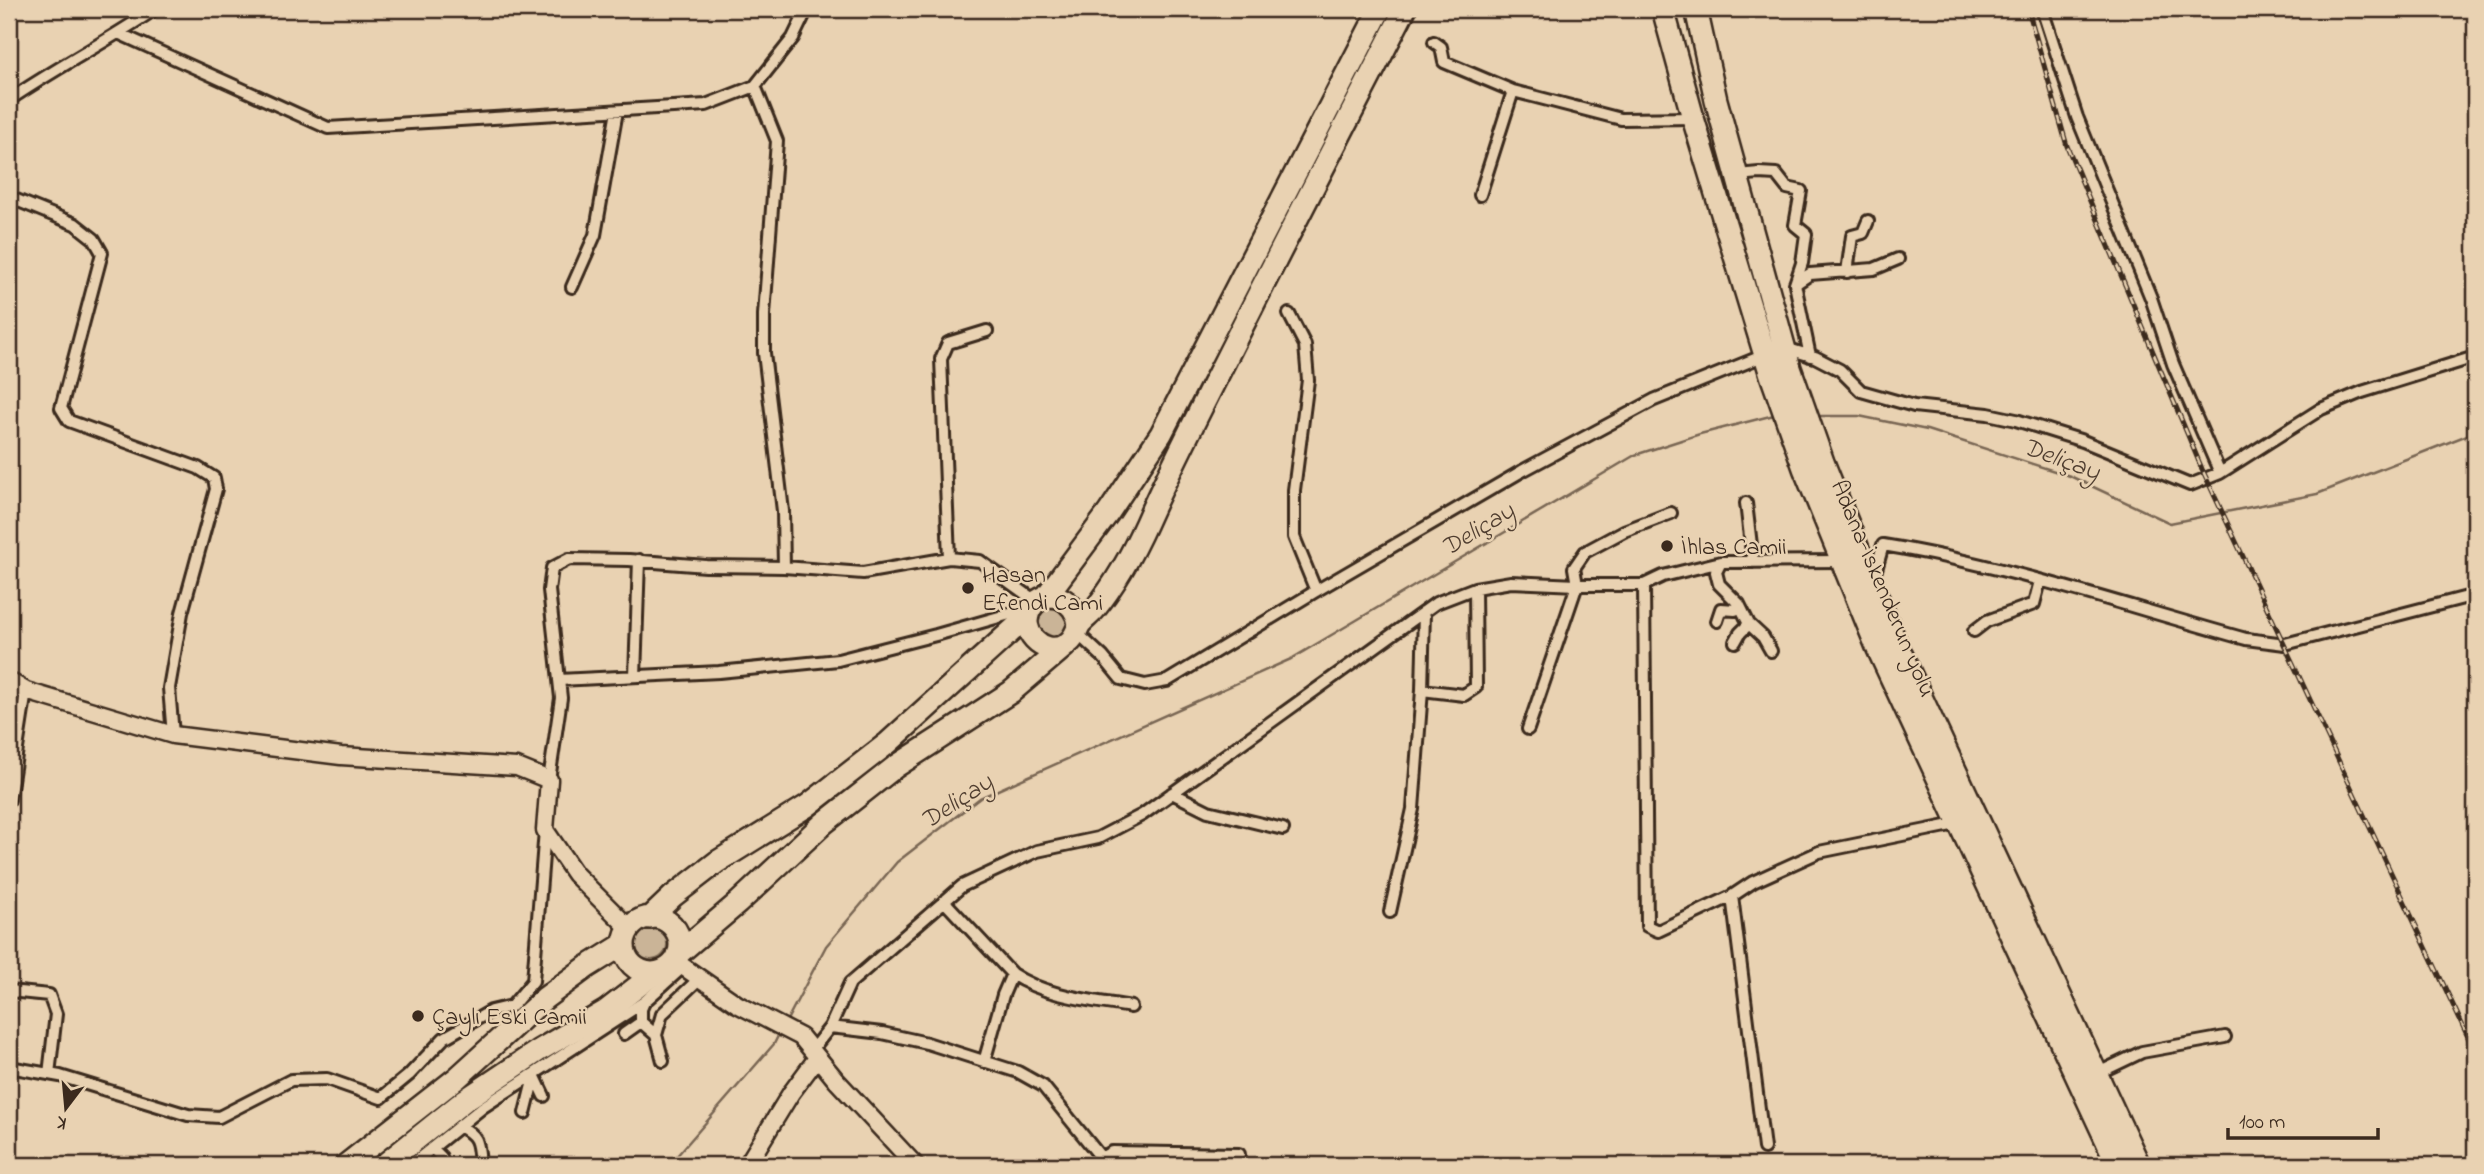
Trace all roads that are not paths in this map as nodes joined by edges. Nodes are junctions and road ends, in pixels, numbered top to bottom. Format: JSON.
{"nodes":[{"id":1,"x":155,"y":9,"type":"edge"},
{"id":2,"x":807,"y":9,"type":"edge"},
{"id":3,"x":1380,"y":9,"type":"edge"},
{"id":4,"x":1405,"y":9,"type":"edge"},
{"id":5,"x":1663,"y":9,"type":"edge"},
{"id":6,"x":1696,"y":9,"type":"edge"},
{"id":7,"x":2042,"y":9,"type":"edge"},
{"id":8,"x":118,"y":33,"type":"junction"},
{"id":9,"x":1434,"y":42,"type":"dead end"},
{"id":10,"x":755,"y":86,"type":"junction"},
{"id":11,"x":1513,"y":91,"type":"junction"},
{"id":12,"x":9,"y":100,"type":"edge"},
{"id":13,"x":617,"y":111,"type":"junction"},
{"id":14,"x":1693,"y":118,"type":"junction"},
{"id":15,"x":1738,"y":175,"type":"junction"},
{"id":16,"x":1480,"y":195,"type":"dead end"},
{"id":17,"x":9,"y":197,"type":"edge"},
{"id":18,"x":1868,"y":221,"type":"dead end"},
{"id":19,"x":1898,"y":259,"type":"dead end"},
{"id":20,"x":1847,"y":272,"type":"junction"},
{"id":21,"x":1795,"y":284,"type":"junction"},
{"id":22,"x":572,"y":287,"type":"dead end"},
{"id":23,"x":1289,"y":314,"type":"dead end"},
{"id":24,"x":987,"y":331,"type":"dead end"},
{"id":25,"x":1811,"y":356,"type":"junction"},
{"id":26,"x":2475,"y":358,"type":"edge"},
{"id":27,"x":1778,"y":362,"type":"junction"},
{"id":28,"x":1814,"y":465,"type":"junction"},
{"id":29,"x":2220,"y":473,"type":"junction"},
{"id":30,"x":1745,"y":503,"type":"dead end"},
{"id":31,"x":1671,"y":513,"type":"dead end"},
{"id":32,"x":949,"y":558,"type":"junction"},
{"id":33,"x":639,"y":560,"type":"junction"},
{"id":34,"x":1842,"y":561,"type":"junction"},
{"id":35,"x":1721,"y":562,"type":"junction"},
{"id":36,"x":1753,"y":562,"type":"junction"},
{"id":37,"x":783,"y":568,"type":"junction"},
{"id":38,"x":2040,"y":581,"type":"junction"},
{"id":39,"x":1873,"y":583,"type":"junction"},
{"id":40,"x":1577,"y":585,"type":"junction"},
{"id":41,"x":1644,"y":585,"type":"junction"},
{"id":42,"x":1475,"y":588,"type":"junction"},
{"id":43,"x":1316,"y":591,"type":"junction"},
{"id":44,"x":2475,"y":595,"type":"edge"},
{"id":45,"x":1738,"y":604,"type":"junction"},
{"id":46,"x":1035,"y":606,"type":"junction"},
{"id":47,"x":1424,"y":612,"type":"junction"},
{"id":48,"x":1717,"y":621,"type":"dead end"},
{"id":49,"x":1749,"y":624,"type":"junction"},
{"id":50,"x":1974,"y":631,"type":"dead end"},
{"id":51,"x":1074,"y":635,"type":"junction"},
{"id":52,"x":1735,"y":642,"type":"dead end"},
{"id":53,"x":1772,"y":650,"type":"dead end"},
{"id":54,"x":635,"y":676,"type":"junction"},
{"id":55,"x":559,"y":680,"type":"junction"},
{"id":56,"x":9,"y":681,"type":"edge"},
{"id":57,"x":1422,"y":690,"type":"junction"},
{"id":58,"x":26,"y":691,"type":"junction"},
{"id":59,"x":1528,"y":729,"type":"dead end"},
{"id":60,"x":173,"y":735,"type":"junction"},
{"id":61,"x":549,"y":780,"type":"junction"},
{"id":62,"x":1172,"y":793,"type":"junction"},
{"id":63,"x":9,"y":800,"type":"edge"},
{"id":64,"x":1961,"y":824,"type":"junction"},
{"id":65,"x":1283,"y":829,"type":"dead end"},
{"id":66,"x":545,"y":830,"type":"junction"},
{"id":67,"x":1732,"y":896,"type":"junction"},
{"id":68,"x":944,"y":901,"type":"junction"},
{"id":69,"x":1390,"y":912,"type":"dead end"},
{"id":70,"x":650,"y":918,"type":"junction"},
{"id":71,"x":627,"y":937,"type":"junction"},
{"id":72,"x":679,"y":961,"type":"junction"},
{"id":73,"x":655,"y":973,"type":"junction"},
{"id":74,"x":1012,"y":974,"type":"junction"},
{"id":75,"x":700,"y":978,"type":"junction"},
{"id":76,"x":9,"y":991,"type":"edge"},
{"id":77,"x":644,"y":1002,"type":"junction"},
{"id":78,"x":1132,"y":1007,"type":"dead end"},
{"id":79,"x":641,"y":1022,"type":"junction"},
{"id":80,"x":830,"y":1027,"type":"junction"},
{"id":81,"x":624,"y":1034,"type":"dead end"},
{"id":82,"x":656,"y":1035,"type":"junction"},
{"id":83,"x":2225,"y":1037,"type":"dead end"},
{"id":84,"x":814,"y":1055,"type":"junction"},
{"id":85,"x":663,"y":1061,"type":"dead end"},
{"id":86,"x":985,"y":1062,"type":"junction"},
{"id":87,"x":9,"y":1067,"type":"edge"},
{"id":88,"x":49,"y":1074,"type":"junction"},
{"id":89,"x":2096,"y":1074,"type":"junction"},
{"id":90,"x":535,"y":1075,"type":"junction"},
{"id":91,"x":544,"y":1096,"type":"dead end"},
{"id":92,"x":525,"y":1113,"type":"dead end"},
{"id":93,"x":459,"y":1126,"type":"junction"},
{"id":94,"x":1764,"y":1148,"type":"dead end"},
{"id":95,"x":432,"y":1149,"type":"junction"},
{"id":96,"x":1239,"y":1154,"type":"dead end"},
{"id":97,"x":1104,"y":1162,"type":"edge"},
{"id":98,"x":346,"y":1165,"type":"edge"},
{"id":99,"x":384,"y":1165,"type":"edge"},
{"id":100,"x":411,"y":1165,"type":"edge"},
{"id":101,"x":444,"y":1165,"type":"edge"},
{"id":102,"x":480,"y":1165,"type":"edge"},
{"id":103,"x":747,"y":1165,"type":"edge"},
{"id":104,"x":915,"y":1165,"type":"edge"},
{"id":105,"x":2118,"y":1165,"type":"edge"},
{"id":106,"x":2139,"y":1165,"type":"edge"}],
"edges":[{"from":1,"to":8,"type":"street"},
{"from":2,"to":10,"type":"street"},
{"from":3,"to":46,"type":"highway"},
{"from":4,"to":51,"type":"highway"},
{"from":5,"to":14,"type":"highway","name":"Adana-İskenderun yolu"},
{"from":6,"to":15,"type":"highway","name":"Adana-İskenderun yolu"},
{"from":7,"to":29,"type":"street"},
{"from":8,"to":12,"type":"street"},
{"from":8,"to":13,"type":"street"},
{"from":9,"to":11,"type":"street"},
{"from":10,"to":13,"type":"street"},
{"from":10,"to":37,"type":"street"},
{"from":11,"to":14,"type":"street"},
{"from":11,"to":16,"type":"street"},
{"from":13,"to":22,"type":"street"},
{"from":14,"to":27,"type":"highway","name":"Adana-İskenderun yolu"},
{"from":15,"to":21,"type":"street"},
{"from":15,"to":27,"type":"highway","name":"Adana-İskenderun yolu"},
{"from":17,"to":60,"type":"street"},
{"from":18,"to":20,"type":"street"},
{"from":19,"to":20,"type":"street"},
{"from":20,"to":21,"type":"street"},
{"from":21,"to":25,"type":"street"},
{"from":23,"to":43,"type":"street"},
{"from":24,"to":32,"type":"street"},
{"from":25,"to":27,"type":"street"},
{"from":25,"to":29,"type":"street"},
{"from":26,"to":29,"type":"street"},
{"from":27,"to":28,"type":"highway","name":"Adana-İskenderun yolu"},
{"from":27,"to":43,"type":"street"},
{"from":28,"to":34,"type":"highway","name":"Adana-İskenderun yolu"},
{"from":28,"to":39,"type":"highway"},
{"from":30,"to":36,"type":"street"},
{"from":31,"to":40,"type":"street"},
{"from":32,"to":37,"type":"street"},
{"from":32,"to":46,"type":"street"},
{"from":33,"to":37,"type":"street"},
{"from":33,"to":54,"type":"street"},
{"from":33,"to":55,"type":"street"},
{"from":34,"to":36,"type":"street"},
{"from":34,"to":64,"type":"highway","name":"Adana-İskenderun yolu"},
{"from":35,"to":36,"type":"street"},
{"from":35,"to":41,"type":"street"},
{"from":35,"to":45,"type":"street"},
{"from":38,"to":39,"type":"street"},
{"from":38,"to":44,"type":"street"},
{"from":38,"to":50,"type":"street"},
{"from":39,"to":89,"type":"highway"},
{"from":40,"to":41,"type":"street"},
{"from":40,"to":42,"type":"street"},
{"from":40,"to":59,"type":"street"},
{"from":41,"to":67,"type":"street"},
{"from":42,"to":47,"type":"street"},
{"from":42,"to":57,"type":"street"},
{"from":43,"to":51,"type":"street"},
{"from":45,"to":48,"type":"street"},
{"from":45,"to":49,"type":"street"},
{"from":46,"to":51,"type":"highway"},
{"from":46,"to":51,"type":"highway"},
{"from":46,"to":54,"type":"street"},
{"from":46,"to":70,"type":"highway"},
{"from":47,"to":57,"type":"street"},
{"from":47,"to":62,"type":"street"},
{"from":49,"to":52,"type":"street"},
{"from":49,"to":53,"type":"street"},
{"from":51,"to":72,"type":"highway"},
{"from":54,"to":55,"type":"street"},
{"from":55,"to":61,"type":"street"},
{"from":56,"to":58,"type":"street"},
{"from":57,"to":69,"type":"street"},
{"from":58,"to":60,"type":"street"},
{"from":58,"to":63,"type":"street"},
{"from":60,"to":61,"type":"street"},
{"from":61,"to":66,"type":"street"},
{"from":62,"to":65,"type":"street"},
{"from":62,"to":68,"type":"street"},
{"from":64,"to":67,"type":"street"},
{"from":64,"to":105,"type":"highway","name":"Adana-İskenderun yolu"},
{"from":66,"to":71,"type":"street"},
{"from":66,"to":88,"type":"street"},
{"from":67,"to":94,"type":"street"},
{"from":68,"to":74,"type":"street"},
{"from":68,"to":80,"type":"street"},
{"from":70,"to":71,"type":"highway"},
{"from":70,"to":72,"type":"highway"},
{"from":71,"to":73,"type":"highway"},
{"from":71,"to":98,"type":"highway"},
{"from":72,"to":73,"type":"highway"},
{"from":72,"to":75,"type":"street"},
{"from":72,"to":77,"type":"street"},
{"from":73,"to":99,"type":"highway"},
{"from":74,"to":78,"type":"street"},
{"from":74,"to":86,"type":"street"},
{"from":75,"to":82,"type":"street"},
{"from":75,"to":84,"type":"street"},
{"from":76,"to":88,"type":"street"},
{"from":77,"to":79,"type":"street"},
{"from":77,"to":90,"type":"street"},
{"from":79,"to":81,"type":"street"},
{"from":79,"to":82,"type":"street"},
{"from":80,"to":84,"type":"street"},
{"from":80,"to":86,"type":"street"},
{"from":82,"to":85,"type":"street"},
{"from":83,"to":89,"type":"street"},
{"from":84,"to":103,"type":"street"},
{"from":84,"to":104,"type":"street"},
{"from":86,"to":97,"type":"street"},
{"from":87,"to":88,"type":"street"},
{"from":89,"to":106,"type":"highway"},
{"from":90,"to":91,"type":"street"},
{"from":90,"to":92,"type":"street"},
{"from":90,"to":93,"type":"street"},
{"from":93,"to":95,"type":"street"},
{"from":93,"to":102,"type":"street"},
{"from":95,"to":100,"type":"street"},
{"from":95,"to":101,"type":"street"},
{"from":96,"to":97,"type":"street"}]}
